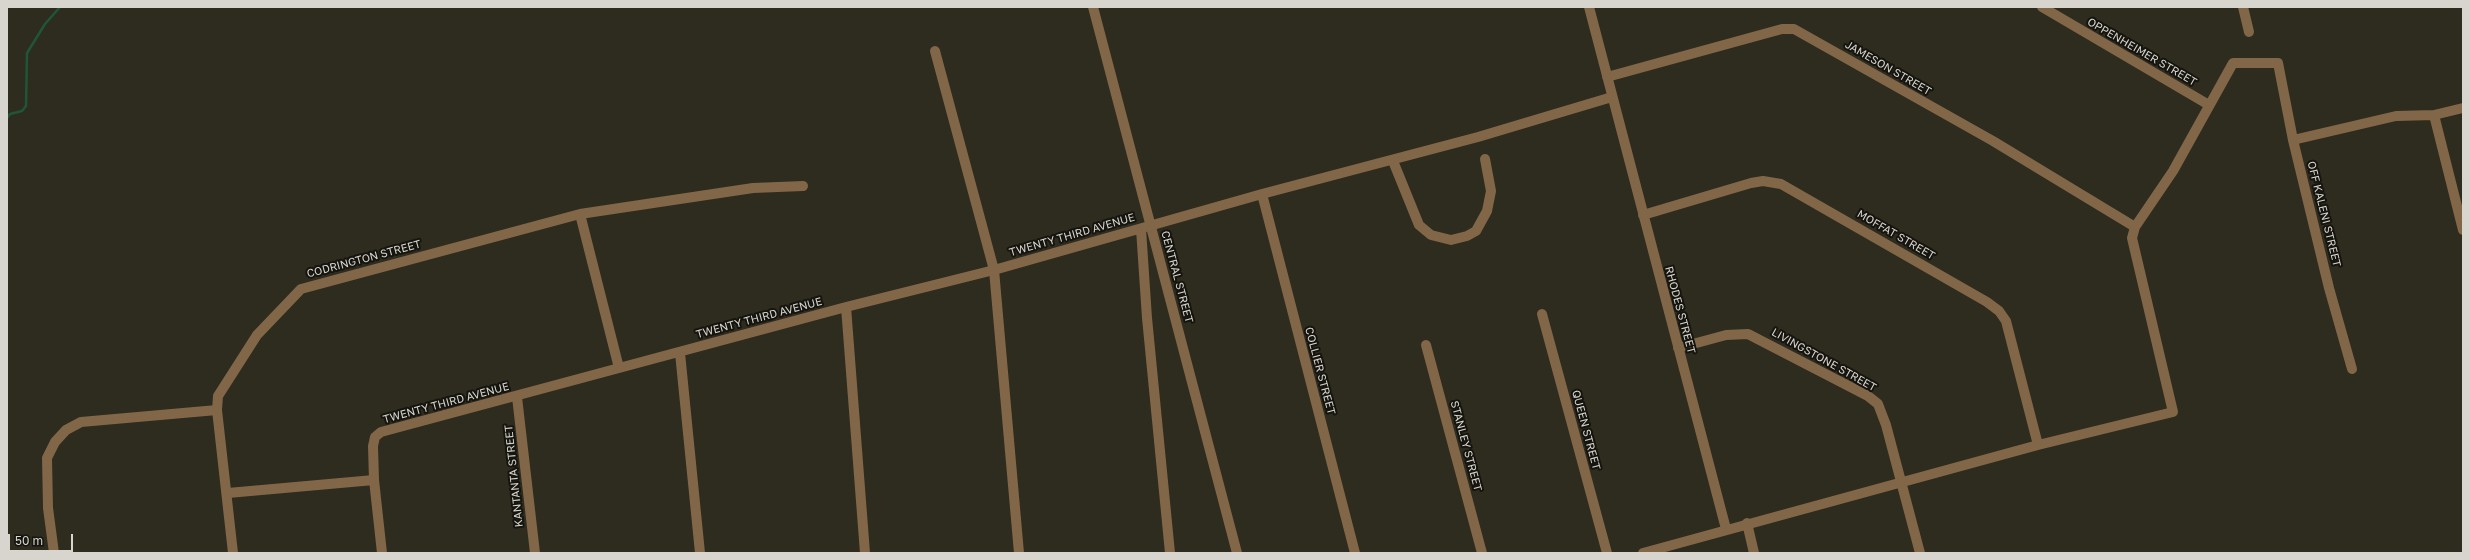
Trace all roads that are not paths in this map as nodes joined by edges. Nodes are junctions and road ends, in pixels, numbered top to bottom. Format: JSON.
{"nodes":[{"id":1,"x":1093,"y":7,"type":"edge"},
{"id":2,"x":1589,"y":7,"type":"edge"},
{"id":3,"x":2042,"y":7,"type":"edge"},
{"id":4,"x":2243,"y":7,"type":"edge"},
{"id":5,"x":2249,"y":32,"type":"dead end"},
{"id":6,"x":935,"y":51,"type":"dead end"},
{"id":7,"x":1607,"y":77,"type":"junction"},
{"id":8,"x":1612,"y":97,"type":"junction"},
{"id":9,"x":2209,"y":105,"type":"junction"},
{"id":10,"x":2463,"y":108,"type":"edge"},
{"id":11,"x":2434,"y":115,"type":"junction"},
{"id":12,"x":2293,"y":140,"type":"junction"},
{"id":13,"x":1484,"y":159,"type":"dead end"},
{"id":14,"x":1393,"y":161,"type":"junction"},
{"id":15,"x":803,"y":186,"type":"dead end"},
{"id":16,"x":1262,"y":194,"type":"junction"},
{"id":17,"x":580,"y":214,"type":"junction"},
{"id":18,"x":1643,"y":215,"type":"junction"},
{"id":19,"x":1146,"y":227,"type":"junction"},
{"id":20,"x":2135,"y":227,"type":"junction"},
{"id":21,"x":2463,"y":230,"type":"edge"},
{"id":22,"x":994,"y":270,"type":"junction"},
{"id":23,"x":846,"y":307,"type":"junction"},
{"id":24,"x":1542,"y":314,"type":"dead end"},
{"id":25,"x":1426,"y":346,"type":"dead end"},
{"id":26,"x":1678,"y":348,"type":"junction"},
{"id":27,"x":680,"y":353,"type":"junction"},
{"id":28,"x":619,"y":368,"type":"junction"},
{"id":29,"x":2352,"y":369,"type":"dead end"},
{"id":30,"x":517,"y":397,"type":"junction"},
{"id":31,"x":217,"y":410,"type":"junction"},
{"id":32,"x":2038,"y":445,"type":"junction"},
{"id":33,"x":374,"y":480,"type":"junction"},
{"id":34,"x":1901,"y":483,"type":"junction"},
{"id":35,"x":228,"y":493,"type":"junction"},
{"id":36,"x":1747,"y":524,"type":"junction"},
{"id":37,"x":1726,"y":529,"type":"junction"},
{"id":38,"x":54,"y":553,"type":"edge"},
{"id":39,"x":233,"y":553,"type":"edge"},
{"id":40,"x":382,"y":553,"type":"edge"},
{"id":41,"x":535,"y":553,"type":"edge"},
{"id":42,"x":700,"y":553,"type":"edge"},
{"id":43,"x":865,"y":553,"type":"edge"},
{"id":44,"x":1019,"y":553,"type":"edge"},
{"id":45,"x":1170,"y":553,"type":"edge"},
{"id":46,"x":1237,"y":553,"type":"edge"},
{"id":47,"x":1355,"y":553,"type":"edge"},
{"id":48,"x":1482,"y":553,"type":"edge"},
{"id":49,"x":1606,"y":553,"type":"edge"},
{"id":50,"x":1644,"y":553,"type":"edge"},
{"id":51,"x":1754,"y":553,"type":"edge"},
{"id":52,"x":1920,"y":553,"type":"edge"}],
"edges":[{"from":1,"to":19,"type":"street","name":"CENTRAL STREET"},
{"from":2,"to":7,"type":"street","name":"RHODES STREET"},
{"from":3,"to":9,"type":"street","name":"OPPENHEIMER STREET"},
{"from":4,"to":5,"type":"street"},
{"from":6,"to":22,"type":"street"},
{"from":7,"to":8,"type":"street","name":"RHODES STREET"},
{"from":7,"to":20,"type":"street","name":"JAMESON STREET"},
{"from":8,"to":14,"type":"street","name":"TWENTY THIRD AVENUE"},
{"from":8,"to":18,"type":"street","name":"RHODES STREET"},
{"from":9,"to":12,"type":"street","name":"OFF KALENI STREET"},
{"from":9,"to":20,"type":"street"},
{"from":10,"to":11,"type":"street"},
{"from":11,"to":12,"type":"street"},
{"from":11,"to":21,"type":"street"},
{"from":12,"to":29,"type":"street","name":"OFF KALENI STREET"},
{"from":13,"to":14,"type":"street"},
{"from":14,"to":16,"type":"street","name":"TWENTY THIRD AVENUE"},
{"from":15,"to":17,"type":"street","name":"CODRINGTON STREET"},
{"from":16,"to":19,"type":"street","name":"TWENTY THIRD AVENUE"},
{"from":16,"to":47,"type":"street","name":"COLLIER STREET"},
{"from":17,"to":28,"type":"street"},
{"from":17,"to":31,"type":"street","name":"CODRINGTON STREET"},
{"from":18,"to":26,"type":"street","name":"RHODES STREET"},
{"from":18,"to":32,"type":"street","name":"MOFFAT STREET"},
{"from":19,"to":22,"type":"street","name":"TWENTY THIRD AVENUE"},
{"from":19,"to":45,"type":"street"},
{"from":19,"to":46,"type":"street","name":"CENTRAL STREET"},
{"from":20,"to":32,"type":"street"},
{"from":22,"to":23,"type":"street","name":"TWENTY THIRD AVENUE"},
{"from":22,"to":44,"type":"street"},
{"from":23,"to":27,"type":"street","name":"TWENTY THIRD AVENUE"},
{"from":23,"to":43,"type":"street"},
{"from":24,"to":49,"type":"street","name":"QUEEN STREET"},
{"from":25,"to":48,"type":"street","name":"STANLEY STREET"},
{"from":26,"to":34,"type":"street","name":"LIVINGSTONE STREET"},
{"from":26,"to":37,"type":"street","name":"RHODES STREET"},
{"from":27,"to":28,"type":"street","name":"TWENTY THIRD AVENUE"},
{"from":27,"to":42,"type":"street"},
{"from":28,"to":30,"type":"street","name":"TWENTY THIRD AVENUE"},
{"from":30,"to":33,"type":"street","name":"TWENTY THIRD AVENUE"},
{"from":30,"to":41,"type":"street","name":"KANTANTA STREET"},
{"from":31,"to":35,"type":"street","name":"CODRINGTON STREET"},
{"from":31,"to":38,"type":"street"},
{"from":32,"to":34,"type":"street"},
{"from":33,"to":35,"type":"street"},
{"from":33,"to":40,"type":"street"},
{"from":34,"to":36,"type":"street"},
{"from":34,"to":52,"type":"street","name":"LIVINGSTONE STREET"},
{"from":35,"to":39,"type":"street"},
{"from":36,"to":37,"type":"street"},
{"from":36,"to":51,"type":"street"},
{"from":37,"to":50,"type":"street"}]}
